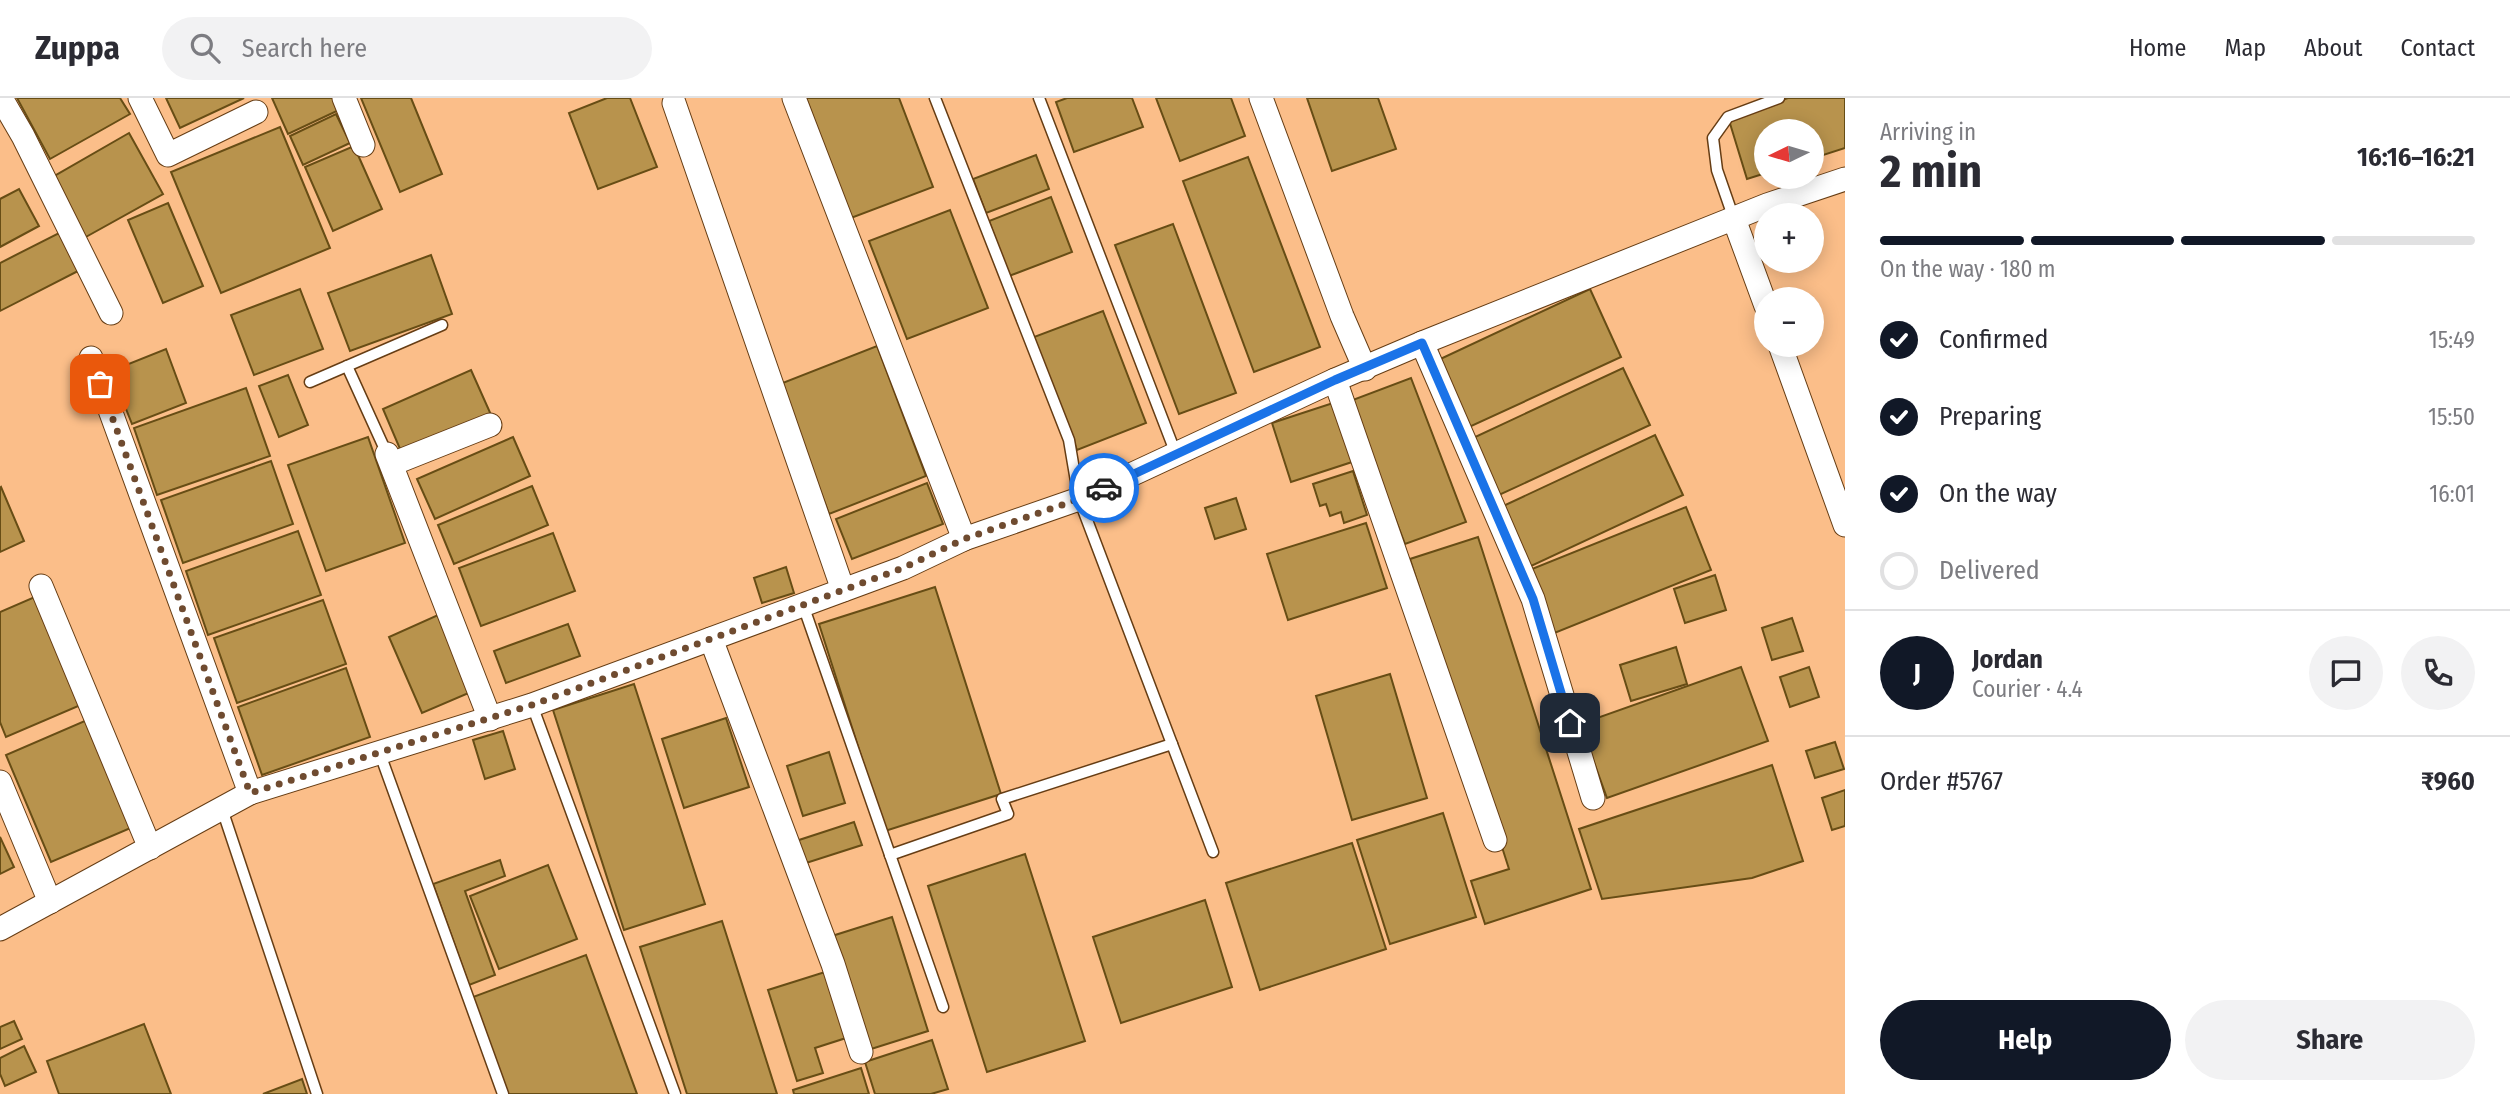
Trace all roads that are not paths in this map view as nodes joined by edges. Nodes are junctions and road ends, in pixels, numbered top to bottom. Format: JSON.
{"nodes":[{"id":1,"x":1,"y":98,"type":"edge"},
{"id":2,"x":140,"y":98,"type":"edge"},
{"id":3,"x":344,"y":98,"type":"edge"},
{"id":4,"x":794,"y":98,"type":"edge"},
{"id":5,"x":935,"y":98,"type":"edge"},
{"id":6,"x":1039,"y":98,"type":"edge"},
{"id":7,"x":1261,"y":98,"type":"edge"},
{"id":8,"x":1779,"y":98,"type":"edge"},
{"id":9,"x":674,"y":103,"type":"dead end"},
{"id":10,"x":256,"y":112,"type":"dead end"},
{"id":11,"x":363,"y":145,"type":"dead end"},
{"id":12,"x":1845,"y":180,"type":"edge"},
{"id":13,"x":1734,"y":219,"type":"junction"},
{"id":14,"x":1759,"y":287,"type":"edge"},
{"id":15,"x":111,"y":313,"type":"dead end"},
{"id":16,"x":442,"y":325,"type":"dead end"},
{"id":17,"x":1422,"y":343,"type":"junction"},
{"id":18,"x":1784,"y":357,"type":"edge"},
{"id":19,"x":91,"y":358,"type":"dead end"},
{"id":20,"x":347,"y":366,"type":"junction"},
{"id":21,"x":1365,"y":369,"type":"junction"},
{"id":22,"x":1335,"y":380,"type":"junction"},
{"id":23,"x":310,"y":382,"type":"dead end"},
{"id":24,"x":490,"y":425,"type":"dead end"},
{"id":25,"x":1176,"y":454,"type":"junction"},
{"id":26,"x":389,"y":459,"type":"junction"},
{"id":27,"x":1079,"y":499,"type":"junction"},
{"id":28,"x":1845,"y":525,"type":"edge"},
{"id":29,"x":964,"y":539,"type":"junction"},
{"id":30,"x":41,"y":586,"type":"dead end"},
{"id":31,"x":843,"y":590,"type":"junction"},
{"id":32,"x":803,"y":605,"type":"junction"},
{"id":33,"x":711,"y":639,"type":"junction"},
{"id":34,"x":532,"y":705,"type":"junction"},
{"id":35,"x":490,"y":719,"type":"junction"},
{"id":36,"x":1172,"y":744,"type":"junction"},
{"id":37,"x":380,"y":754,"type":"junction"},
{"id":38,"x":0,"y":782,"type":"edge"},
{"id":39,"x":250,"y":793,"type":"junction"},
{"id":40,"x":1593,"y":798,"type":"dead end"},
{"id":41,"x":222,"y":809,"type":"junction"},
{"id":42,"x":1495,"y":840,"type":"dead end"},
{"id":43,"x":150,"y":848,"type":"junction"},
{"id":44,"x":1213,"y":852,"type":"dead end"},
{"id":45,"x":890,"y":855,"type":"junction"},
{"id":46,"x":50,"y":902,"type":"junction"},
{"id":47,"x":0,"y":929,"type":"edge"},
{"id":48,"x":943,"y":1007,"type":"dead end"},
{"id":49,"x":861,"y":1052,"type":"dead end"},
{"id":50,"x":317,"y":1094,"type":"edge"},
{"id":51,"x":503,"y":1094,"type":"edge"},
{"id":52,"x":675,"y":1094,"type":"edge"}],
"edges":[{"from":1,"to":15,"type":"street"},
{"from":2,"to":10,"type":"street"},
{"from":3,"to":11,"type":"street"},
{"from":4,"to":29,"type":"street"},
{"from":5,"to":27,"type":"lane"},
{"from":6,"to":25,"type":"lane"},
{"from":7,"to":21,"type":"street"},
{"from":8,"to":13,"type":"lane"},
{"from":9,"to":31,"type":"street"},
{"from":12,"to":13,"type":"street"},
{"from":13,"to":14,"type":"street"},
{"from":13,"to":17,"type":"street"},
{"from":16,"to":20,"type":"lane"},
{"from":17,"to":21,"type":"street"},
{"from":17,"to":40,"type":"street"},
{"from":18,"to":28,"type":"street"},
{"from":19,"to":39,"type":"street"},
{"from":20,"to":23,"type":"lane"},
{"from":20,"to":26,"type":"lane"},
{"from":21,"to":22,"type":"street"},
{"from":22,"to":25,"type":"street"},
{"from":22,"to":42,"type":"street"},
{"from":24,"to":26,"type":"street"},
{"from":25,"to":27,"type":"street"},
{"from":26,"to":35,"type":"street"},
{"from":27,"to":29,"type":"street"},
{"from":27,"to":36,"type":"lane"},
{"from":29,"to":31,"type":"street"},
{"from":30,"to":43,"type":"street"},
{"from":31,"to":32,"type":"street"},
{"from":32,"to":33,"type":"street"},
{"from":32,"to":45,"type":"lane"},
{"from":33,"to":34,"type":"street"},
{"from":33,"to":49,"type":"street"},
{"from":34,"to":35,"type":"street"},
{"from":34,"to":52,"type":"lane"},
{"from":35,"to":37,"type":"street"},
{"from":36,"to":44,"type":"lane"},
{"from":36,"to":45,"type":"lane"},
{"from":37,"to":39,"type":"street"},
{"from":37,"to":51,"type":"lane"},
{"from":38,"to":46,"type":"street"},
{"from":39,"to":41,"type":"street"},
{"from":41,"to":43,"type":"street"},
{"from":41,"to":50,"type":"lane"},
{"from":43,"to":46,"type":"street"},
{"from":45,"to":48,"type":"lane"},
{"from":46,"to":47,"type":"street"}]}
